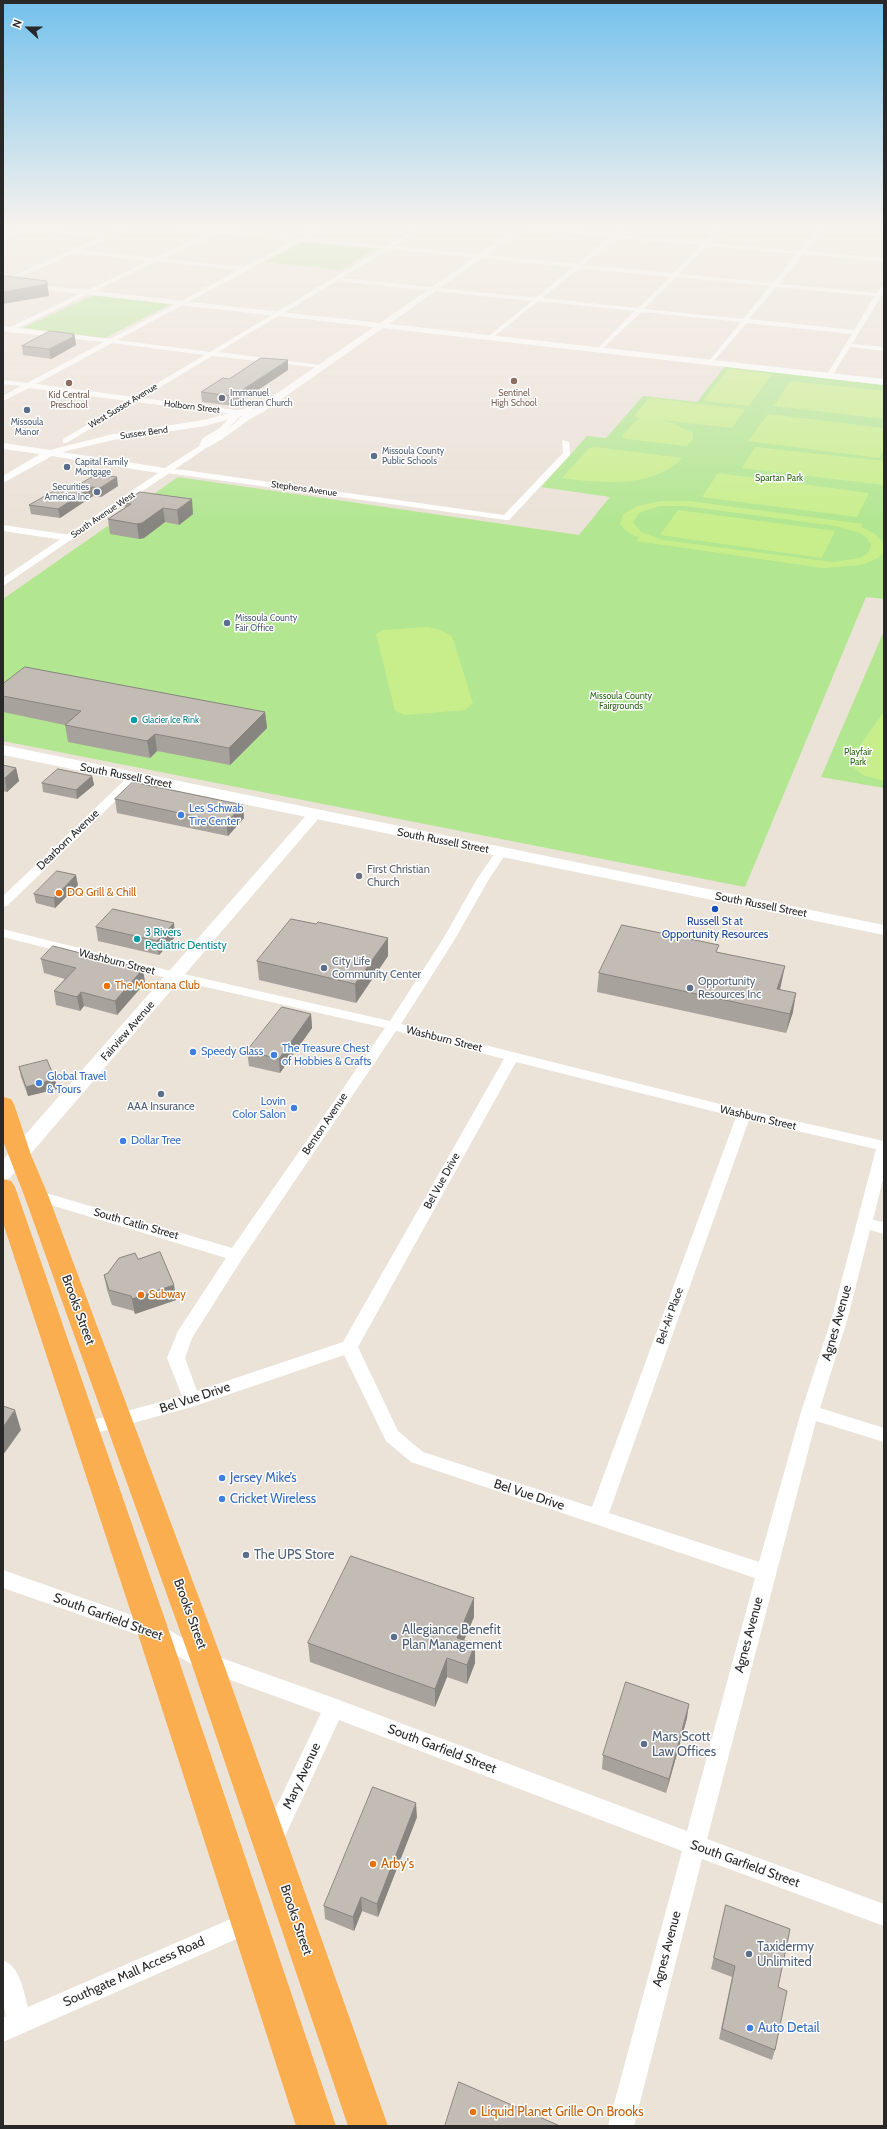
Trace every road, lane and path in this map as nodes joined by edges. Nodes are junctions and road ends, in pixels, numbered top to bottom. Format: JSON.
{"nodes":[{"id":1,"x":22,"y":323,"type":"edge"},
{"id":2,"x":143,"y":323,"type":"edge"},
{"id":3,"x":261,"y":323,"type":"edge"},
{"id":4,"x":364,"y":323,"type":"edge"},
{"id":5,"x":508,"y":323,"type":"edge"},
{"id":6,"x":626,"y":323,"type":"edge"},
{"id":7,"x":744,"y":323,"type":"edge"},
{"id":8,"x":769,"y":323,"type":"edge"},
{"id":9,"x":860,"y":323,"type":"edge"},
{"id":10,"x":379,"y":325,"type":"junction"},
{"id":11,"x":3,"y":328,"type":"edge"},
{"id":12,"x":10,"y":329,"type":"junction"},
{"id":13,"x":3,"y":332,"type":"edge"},
{"id":14,"x":855,"y":332,"type":"junction"},
{"id":15,"x":490,"y":338,"type":"junction"},
{"id":16,"x":109,"y":342,"type":"junction"},
{"id":17,"x":848,"y":345,"type":"junction"},
{"id":18,"x":884,"y":349,"type":"edge"},
{"id":19,"x":599,"y":350,"type":"junction"},
{"id":20,"x":210,"y":353,"type":"junction"},
{"id":21,"x":711,"y":362,"type":"junction"},
{"id":22,"x":320,"y":367,"type":"junction"},
{"id":23,"x":829,"y":376,"type":"junction"},
{"id":24,"x":3,"y":382,"type":"edge"},
{"id":25,"x":884,"y":382,"type":"edge"},
{"id":26,"x":27,"y":386,"type":"junction"},
{"id":27,"x":3,"y":399,"type":"edge"},
{"id":28,"x":133,"y":400,"type":"junction"},
{"id":29,"x":266,"y":404,"type":"junction"},
{"id":30,"x":239,"y":413,"type":"junction"},
{"id":31,"x":68,"y":439,"type":"joint"},
{"id":32,"x":565,"y":442,"type":"dead end"},
{"id":33,"x":81,"y":444,"type":"junction"},
{"id":34,"x":3,"y":446,"type":"edge"},
{"id":35,"x":203,"y":446,"type":"junction"},
{"id":36,"x":50,"y":453,"type":"junction"},
{"id":37,"x":167,"y":471,"type":"junction"},
{"id":38,"x":3,"y":480,"type":"edge"},
{"id":39,"x":3,"y":528,"type":"edge"},
{"id":40,"x":70,"y":538,"type":"junction"},
{"id":41,"x":3,"y":583,"type":"edge"},
{"id":42,"x":3,"y":750,"type":"edge"},
{"id":43,"x":134,"y":778,"type":"junction"},
{"id":44,"x":314,"y":815,"type":"junction"},
{"id":45,"x":500,"y":852,"type":"junction"},
{"id":46,"x":3,"y":903,"type":"edge"},
{"id":47,"x":884,"y":930,"type":"edge"},
{"id":48,"x":3,"y":933,"type":"edge"},
{"id":49,"x":175,"y":976,"type":"junction"},
{"id":50,"x":393,"y":1026,"type":"junction"},
{"id":51,"x":512,"y":1057,"type":"junction"},
{"id":52,"x":3,"y":1104,"type":"edge"},
{"id":53,"x":744,"y":1114,"type":"junction"},
{"id":54,"x":884,"y":1146,"type":"edge"},
{"id":55,"x":11,"y":1164,"type":"edge"},
{"id":56,"x":3,"y":1188,"type":"edge"},
{"id":57,"x":36,"y":1195,"type":"junction"},
{"id":58,"x":864,"y":1223,"type":"junction"},
{"id":59,"x":884,"y":1228,"type":"edge"},
{"id":60,"x":236,"y":1255,"type":"junction"},
{"id":61,"x":349,"y":1347,"type":"junction"},
{"id":62,"x":192,"y":1400,"type":"junction"},
{"id":63,"x":810,"y":1412,"type":"junction"},
{"id":64,"x":118,"y":1421,"type":"junction"},
{"id":65,"x":85,"y":1428,"type":"junction"},
{"id":66,"x":884,"y":1435,"type":"edge"},
{"id":67,"x":598,"y":1517,"type":"junction"},
{"id":68,"x":766,"y":1573,"type":"junction"},
{"id":69,"x":3,"y":1579,"type":"edge"},
{"id":70,"x":153,"y":1631,"type":"junction"},
{"id":71,"x":207,"y":1662,"type":"junction"},
{"id":72,"x":334,"y":1708,"type":"junction"},
{"id":73,"x":270,"y":1843,"type":"junction"},
{"id":74,"x":694,"y":1845,"type":"junction"},
{"id":75,"x":884,"y":1915,"type":"edge"},
{"id":76,"x":249,"y":1922,"type":"junction"},
{"id":77,"x":3,"y":1972,"type":"edge"},
{"id":78,"x":12,"y":2026,"type":"edge"},
{"id":79,"x":316,"y":2126,"type":"edge"},
{"id":80,"x":368,"y":2126,"type":"edge"},
{"id":81,"x":621,"y":2126,"type":"edge"}],
"edges":[{"from":1,"to":12,"type":"street"},
{"from":2,"to":16,"type":"street"},
{"from":3,"to":20,"type":"street","name":"West Sussex Avenue"},
{"from":4,"to":10,"type":"street"},
{"from":5,"to":15,"type":"street"},
{"from":6,"to":19,"type":"street"},
{"from":7,"to":21,"type":"street"},
{"from":8,"to":14,"type":"street"},
{"from":9,"to":14,"type":"street"},
{"from":10,"to":15,"type":"street"},
{"from":10,"to":22,"type":"street","name":"South Avenue West"},
{"from":11,"to":12,"type":"street"},
{"from":12,"to":13,"type":"street"},
{"from":12,"to":16,"type":"street"},
{"from":14,"to":17,"type":"street"},
{"from":15,"to":19,"type":"street"},
{"from":16,"to":20,"type":"street"},
{"from":16,"to":26,"type":"street"},
{"from":17,"to":18,"type":"street"},
{"from":17,"to":23,"type":"street"},
{"from":19,"to":21,"type":"street"},
{"from":20,"to":22,"type":"street"},
{"from":20,"to":28,"type":"street","name":"West Sussex Avenue"},
{"from":21,"to":23,"type":"street"},
{"from":22,"to":29,"type":"street","name":"South Avenue West"},
{"from":23,"to":25,"type":"street"},
{"from":24,"to":26,"type":"street","name":"Holborn Street"},
{"from":26,"to":27,"type":"street"},
{"from":26,"to":28,"type":"street","name":"Holborn Street"},
{"from":28,"to":30,"type":"street","name":"Holborn Street"},
{"from":28,"to":31,"type":"street","name":"West Sussex Avenue"},
{"from":29,"to":30,"type":"street","name":"South Avenue West"},
{"from":29,"to":35,"type":"street","name":"South Avenue West"},
{"from":30,"to":33,"type":"street","name":"Sussex Bend"},
{"from":30,"to":35,"type":"street","name":"South Avenue West"},
{"from":31,"to":33,"type":"street"},
{"from":32,"to":37,"type":"street","name":"Stephens Avenue"},
{"from":33,"to":36,"type":"street","name":"Sussex Bend"},
{"from":34,"to":36,"type":"street","name":"Stephens Avenue"},
{"from":35,"to":37,"type":"street","name":"South Avenue West"},
{"from":36,"to":37,"type":"street","name":"Stephens Avenue"},
{"from":36,"to":38,"type":"street"},
{"from":37,"to":40,"type":"street","name":"South Avenue West"},
{"from":39,"to":40,"type":"street"},
{"from":40,"to":41,"type":"street","name":"South Avenue West"},
{"from":42,"to":43,"type":"main road","name":"South Russell Street"},
{"from":43,"to":44,"type":"main road","name":"South Russell Street"},
{"from":43,"to":46,"type":"street","name":"Dearborn Avenue"},
{"from":44,"to":45,"type":"main road","name":"South Russell Street"},
{"from":44,"to":49,"type":"street","name":"Fairview Avenue"},
{"from":45,"to":47,"type":"main road","name":"South Russell Street"},
{"from":45,"to":50,"type":"street","name":"Benton Avenue"},
{"from":48,"to":49,"type":"street","name":"Washburn Street"},
{"from":49,"to":50,"type":"street","name":"Washburn Street"},
{"from":49,"to":55,"type":"street","name":"Fairview Avenue"},
{"from":50,"to":51,"type":"street","name":"Washburn Street"},
{"from":50,"to":60,"type":"street","name":"Benton Avenue"},
{"from":51,"to":53,"type":"street","name":"Washburn Street"},
{"from":51,"to":61,"type":"street","name":"Bel Vue Drive"},
{"from":52,"to":55,"type":"highway","name":"Brooks Street"},
{"from":53,"to":54,"type":"street","name":"Washburn Street"},
{"from":53,"to":67,"type":"street","name":"Bel-Air Place"},
{"from":54,"to":58,"type":"street","name":"Agnes Avenue"},
{"from":55,"to":57,"type":"highway","name":"Brooks Street"},
{"from":56,"to":65,"type":"highway"},
{"from":57,"to":60,"type":"street","name":"South Catlin Street"},
{"from":57,"to":64,"type":"highway","name":"Brooks Street"},
{"from":58,"to":59,"type":"street"},
{"from":58,"to":63,"type":"street","name":"Agnes Avenue"},
{"from":60,"to":62,"type":"street","name":"Benton Avenue"},
{"from":61,"to":62,"type":"street","name":"Bel Vue Drive"},
{"from":61,"to":67,"type":"street","name":"Bel Vue Drive"},
{"from":62,"to":64,"type":"street","name":"Bel Vue Drive"},
{"from":63,"to":66,"type":"street"},
{"from":63,"to":68,"type":"street","name":"Agnes Avenue"},
{"from":64,"to":65,"type":"street","name":"Bel Vue Drive"},
{"from":64,"to":71,"type":"highway","name":"Brooks Street"},
{"from":65,"to":70,"type":"highway"},
{"from":67,"to":68,"type":"street","name":"Bel Vue Drive"},
{"from":68,"to":74,"type":"street","name":"Agnes Avenue"},
{"from":69,"to":70,"type":"street","name":"South Garfield Street"},
{"from":70,"to":71,"type":"street","name":"South Garfield Street"},
{"from":70,"to":76,"type":"highway"},
{"from":71,"to":72,"type":"street","name":"South Garfield Street"},
{"from":71,"to":73,"type":"highway","name":"Brooks Street"},
{"from":72,"to":73,"type":"street","name":"Mary Avenue"},
{"from":72,"to":74,"type":"street","name":"South Garfield Street"},
{"from":73,"to":80,"type":"highway","name":"Brooks Street"},
{"from":74,"to":75,"type":"street","name":"South Garfield Street"},
{"from":74,"to":81,"type":"street","name":"Agnes Avenue"},
{"from":76,"to":78,"type":"street","name":"Southgate Mall Access Road"},
{"from":76,"to":79,"type":"highway"},
{"from":77,"to":78,"type":"street","name":"Southgate Mall Access Road"}]}
